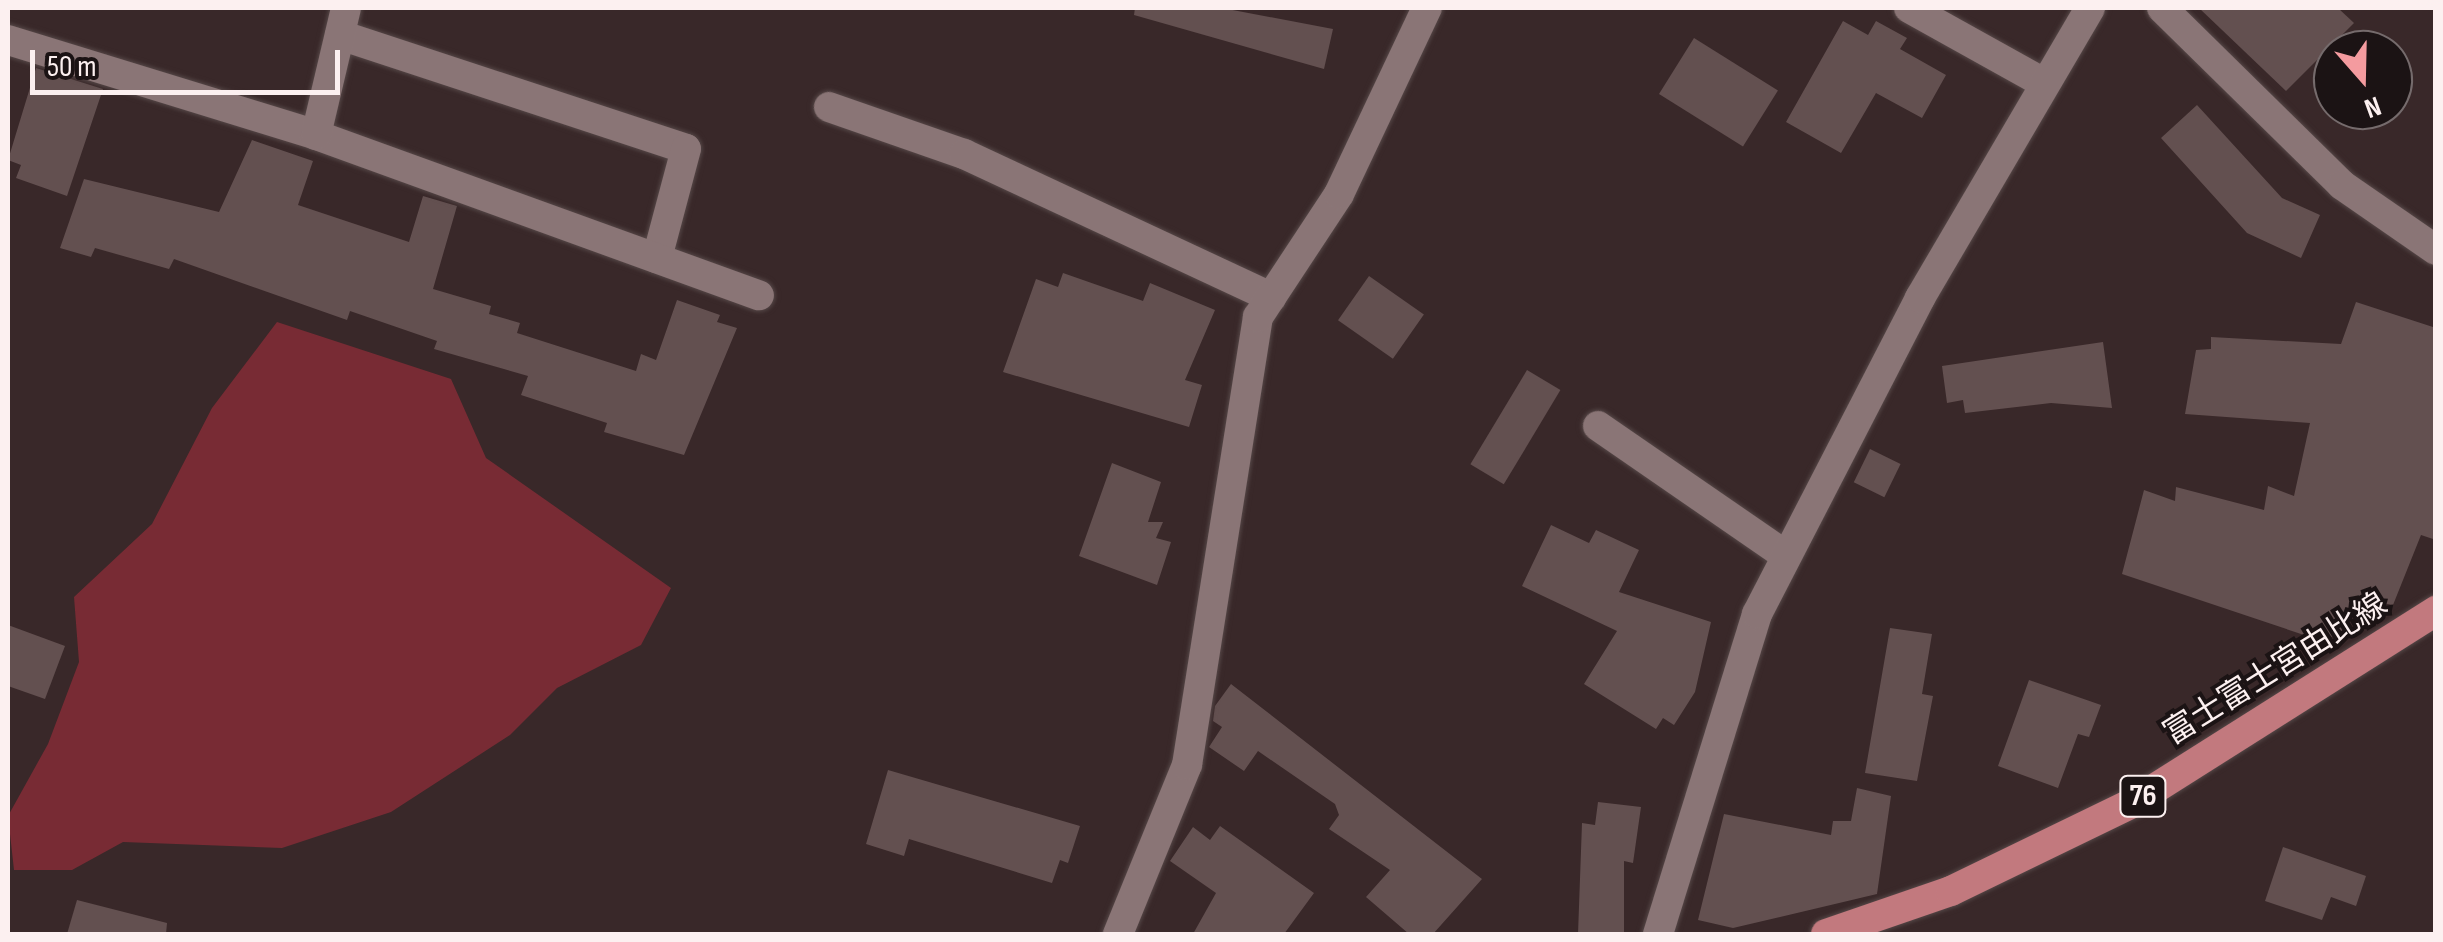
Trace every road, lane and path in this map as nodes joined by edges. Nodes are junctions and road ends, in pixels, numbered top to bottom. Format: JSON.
{"nodes":[{"id":1,"x":1427,"y":8,"type":"edge"},
{"id":2,"x":1909,"y":8,"type":"edge"},
{"id":3,"x":2090,"y":8,"type":"edge"},
{"id":4,"x":2162,"y":8,"type":"edge"},
{"id":5,"x":343,"y":21,"type":"edge"},
{"id":6,"x":8,"y":40,"type":"edge"},
{"id":7,"x":2044,"y":84,"type":"junction"},
{"id":8,"x":829,"y":106,"type":"dead end"},
{"id":9,"x":316,"y":134,"type":"junction"},
{"id":10,"x":2436,"y":250,"type":"edge"},
{"id":11,"x":657,"y":258,"type":"junction"},
{"id":12,"x":759,"y":294,"type":"dead end"},
{"id":13,"x":1271,"y":297,"type":"junction"},
{"id":14,"x":1598,"y":426,"type":"dead end"},
{"id":15,"x":1785,"y":555,"type":"junction"},
{"id":16,"x":2436,"y":610,"type":"edge"},
{"id":17,"x":1118,"y":934,"type":"edge"},
{"id":18,"x":1658,"y":934,"type":"edge"},
{"id":19,"x":1826,"y":934,"type":"edge"}],
"edges":[{"from":1,"to":13,"type":"street"},
{"from":2,"to":7,"type":"street"},
{"from":3,"to":7,"type":"street"},
{"from":4,"to":10,"type":"street"},
{"from":5,"to":9,"type":"street"},
{"from":5,"to":11,"type":"street"},
{"from":6,"to":9,"type":"street"},
{"from":7,"to":15,"type":"street"},
{"from":8,"to":13,"type":"street"},
{"from":9,"to":11,"type":"street"},
{"from":11,"to":12,"type":"street"},
{"from":13,"to":17,"type":"street"},
{"from":14,"to":15,"type":"street"},
{"from":15,"to":18,"type":"street"},
{"from":16,"to":19,"type":"main road","name":"富士富士宮由比線","number":"76"}]}
